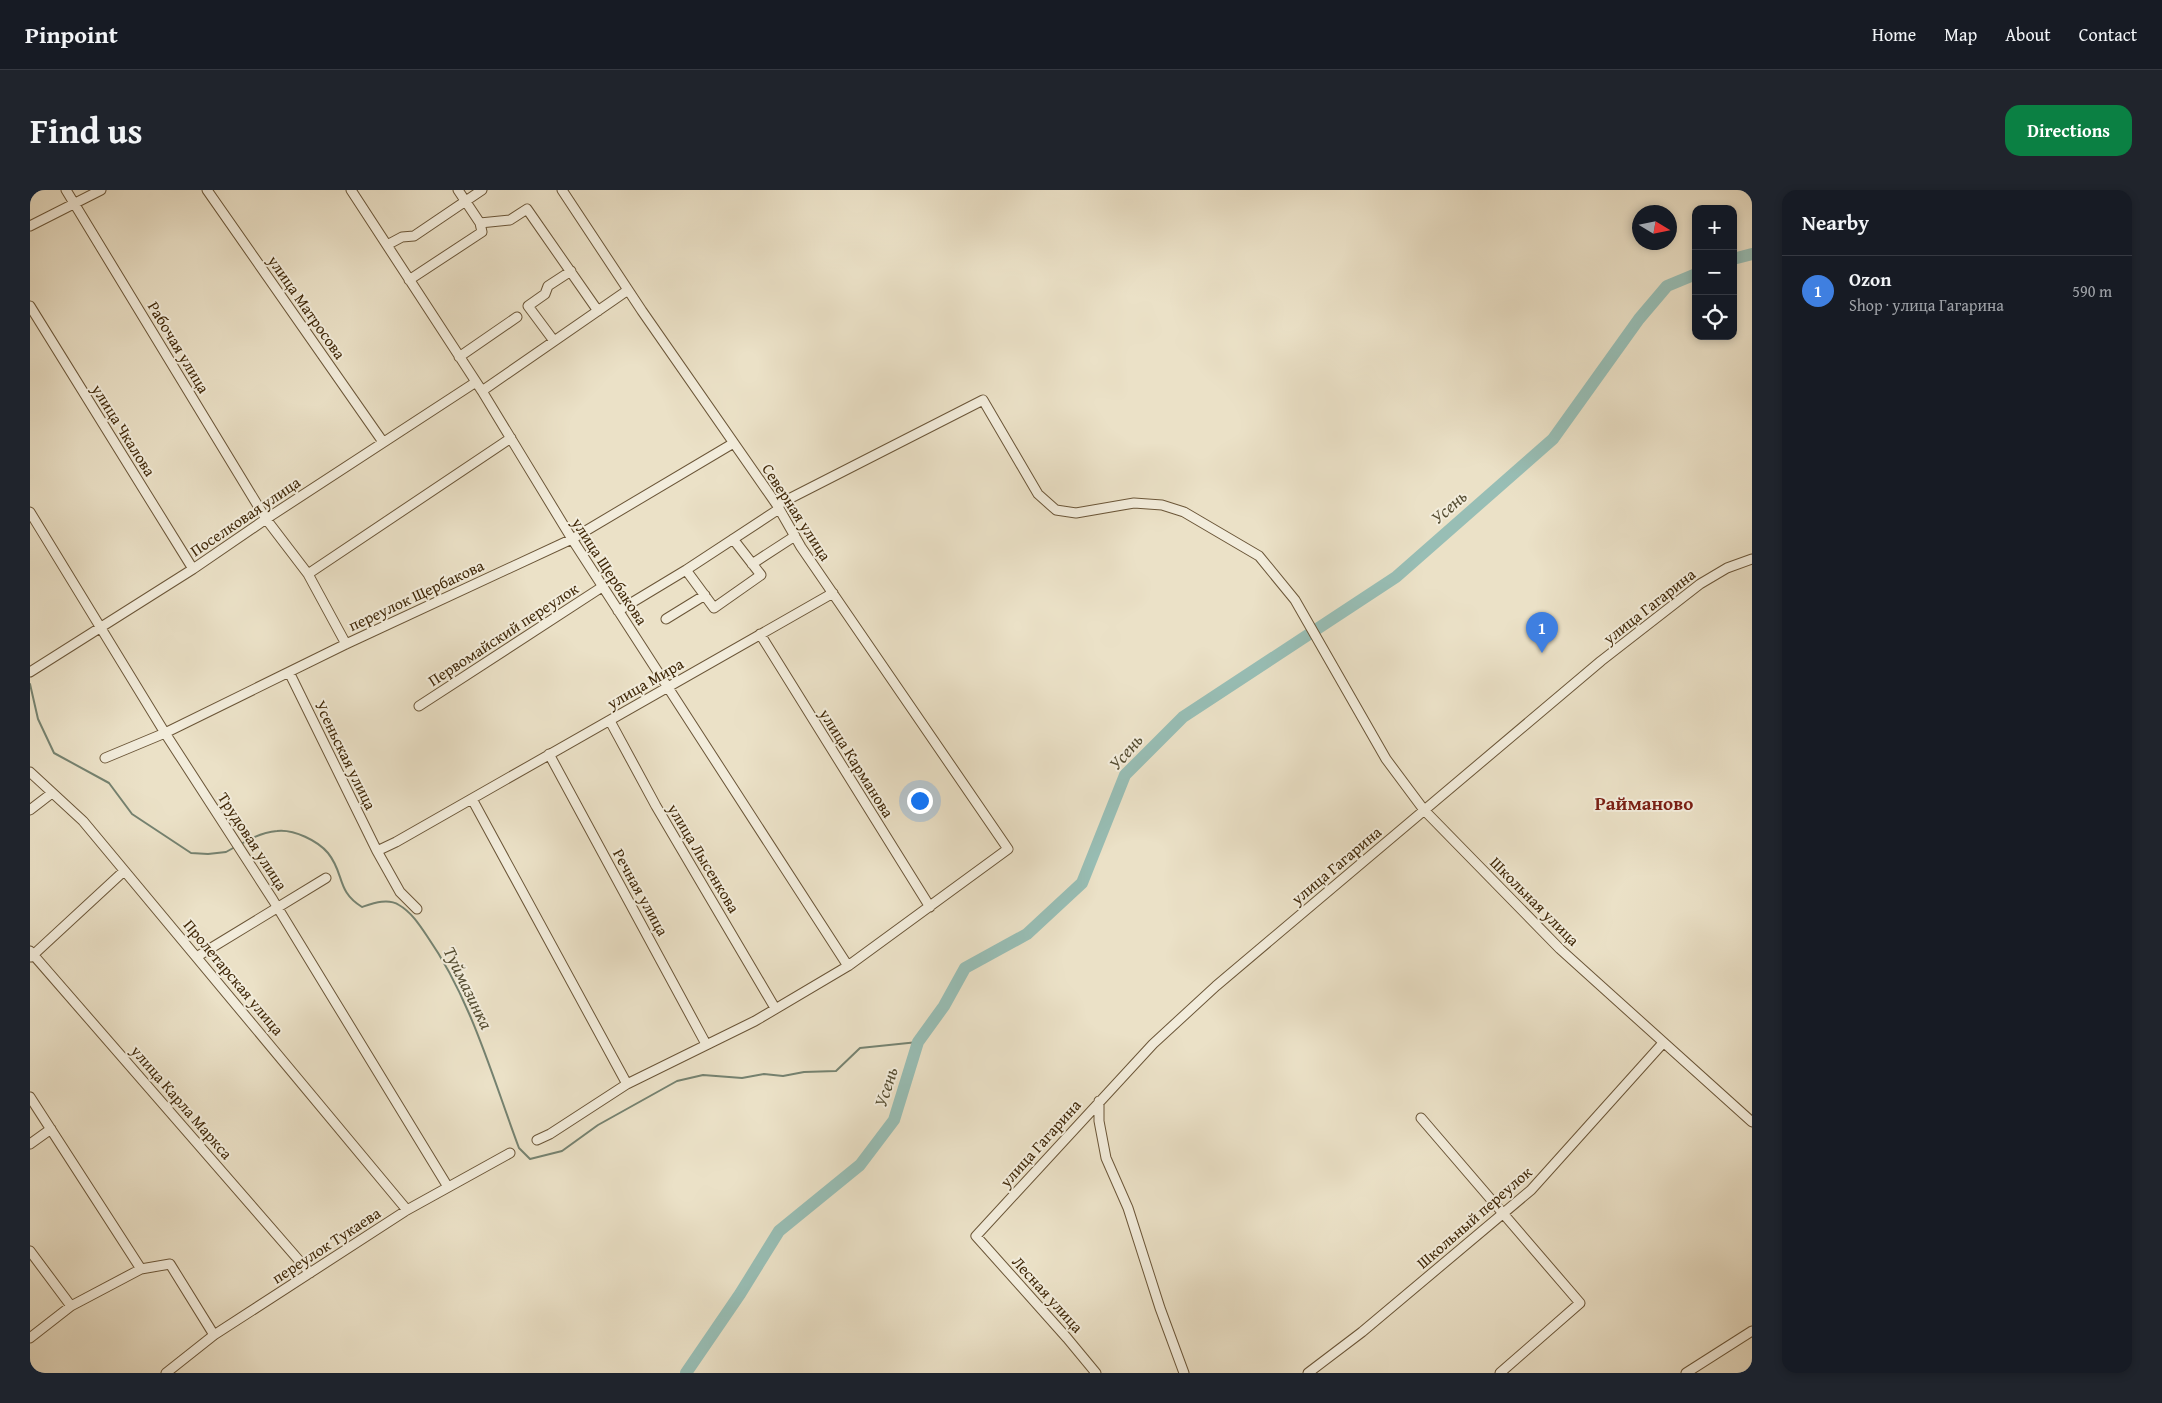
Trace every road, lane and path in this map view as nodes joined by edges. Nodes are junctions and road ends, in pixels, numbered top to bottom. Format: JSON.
{"nodes":[{"id":1,"x":66,"y":190,"type":"edge"},
{"id":2,"x":101,"y":190,"type":"edge"},
{"id":3,"x":207,"y":190,"type":"edge"},
{"id":4,"x":351,"y":190,"type":"edge"},
{"id":5,"x":458,"y":190,"type":"edge"},
{"id":6,"x":482,"y":190,"type":"edge"},
{"id":7,"x":562,"y":190,"type":"edge"},
{"id":8,"x":466,"y":202,"type":"junction"},
{"id":9,"x":75,"y":204,"type":"junction"},
{"id":10,"x":480,"y":223,"type":"junction"},
{"id":11,"x":30,"y":226,"type":"edge"},
{"id":12,"x":387,"y":245,"type":"junction"},
{"id":13,"x":571,"y":272,"type":"junction"},
{"id":14,"x":409,"y":280,"type":"junction"},
{"id":15,"x":628,"y":290,"type":"junction"},
{"id":16,"x":30,"y":306,"type":"edge"},
{"id":17,"x":598,"y":311,"type":"junction"},
{"id":18,"x":518,"y":317,"type":"dead end"},
{"id":19,"x":554,"y":341,"type":"junction"},
{"id":20,"x":460,"y":357,"type":"junction"},
{"id":21,"x":476,"y":382,"type":"junction"},
{"id":22,"x":482,"y":391,"type":"junction"},
{"id":23,"x":512,"y":438,"type":"junction"},
{"id":24,"x":383,"y":442,"type":"junction"},
{"id":25,"x":732,"y":444,"type":"junction"},
{"id":26,"x":778,"y":507,"type":"junction"},
{"id":27,"x":30,"y":512,"type":"edge"},
{"id":28,"x":266,"y":519,"type":"junction"},
{"id":29,"x":795,"y":536,"type":"junction"},
{"id":30,"x":733,"y":539,"type":"junction"},
{"id":31,"x":572,"y":540,"type":"junction"},
{"id":32,"x":1752,"y":559,"type":"edge"},
{"id":33,"x":752,"y":564,"type":"junction"},
{"id":34,"x":193,"y":569,"type":"junction"},
{"id":35,"x":686,"y":570,"type":"junction"},
{"id":36,"x":308,"y":574,"type":"junction"},
{"id":37,"x":602,"y":587,"type":"junction"},
{"id":38,"x":833,"y":593,"type":"junction"},
{"id":39,"x":704,"y":595,"type":"junction"},
{"id":40,"x":618,"y":611,"type":"junction"},
{"id":41,"x":666,"y":619,"type":"dead end"},
{"id":42,"x":101,"y":627,"type":"junction"},
{"id":43,"x":760,"y":634,"type":"junction"},
{"id":44,"x":346,"y":644,"type":"junction"},
{"id":45,"x":32,"y":668,"type":"edge"},
{"id":46,"x":289,"y":672,"type":"junction"},
{"id":47,"x":667,"y":687,"type":"junction"},
{"id":48,"x":419,"y":706,"type":"dead end"},
{"id":49,"x":610,"y":721,"type":"junction"},
{"id":50,"x":165,"y":733,"type":"junction"},
{"id":51,"x":549,"y":754,"type":"junction"},
{"id":52,"x":105,"y":758,"type":"dead end"},
{"id":53,"x":30,"y":772,"type":"edge"},
{"id":54,"x":52,"y":793,"type":"junction"},
{"id":55,"x":472,"y":799,"type":"junction"},
{"id":56,"x":30,"y":810,"type":"edge"},
{"id":57,"x":1424,"y":810,"type":"junction"},
{"id":58,"x":376,"y":851,"type":"junction"},
{"id":59,"x":124,"y":871,"type":"junction"},
{"id":60,"x":326,"y":878,"type":"dead end"},
{"id":61,"x":930,"y":906,"type":"junction"},
{"id":62,"x":278,"y":908,"type":"junction"},
{"id":63,"x":417,"y":909,"type":"dead end"},
{"id":64,"x":32,"y":954,"type":"edge"},
{"id":65,"x":198,"y":956,"type":"junction"},
{"id":66,"x":848,"y":966,"type":"junction"},
{"id":67,"x":775,"y":1008,"type":"junction"},
{"id":68,"x":1663,"y":1043,"type":"junction"},
{"id":69,"x":706,"y":1044,"type":"junction"},
{"id":70,"x":626,"y":1084,"type":"junction"},
{"id":71,"x":30,"y":1097,"type":"edge"},
{"id":72,"x":1099,"y":1101,"type":"junction"},
{"id":73,"x":1421,"y":1118,"type":"dead end"},
{"id":74,"x":1752,"y":1122,"type":"edge"},
{"id":75,"x":51,"y":1129,"type":"junction"},
{"id":76,"x":537,"y":1140,"type":"dead end"},
{"id":77,"x":30,"y":1144,"type":"edge"},
{"id":78,"x":510,"y":1153,"type":"dead end"},
{"id":79,"x":448,"y":1187,"type":"junction"},
{"id":80,"x":407,"y":1210,"type":"junction"},
{"id":81,"x":1503,"y":1215,"type":"junction"},
{"id":82,"x":976,"y":1236,"type":"joint"},
{"id":83,"x":30,"y":1250,"type":"edge"},
{"id":84,"x":141,"y":1269,"type":"junction"},
{"id":85,"x":310,"y":1273,"type":"junction"},
{"id":86,"x":71,"y":1306,"type":"junction"},
{"id":87,"x":1752,"y":1331,"type":"edge"},
{"id":88,"x":214,"y":1335,"type":"junction"},
{"id":89,"x":30,"y":1338,"type":"edge"},
{"id":90,"x":166,"y":1373,"type":"edge"},
{"id":91,"x":1096,"y":1373,"type":"edge"},
{"id":92,"x":1184,"y":1373,"type":"edge"},
{"id":93,"x":1308,"y":1373,"type":"edge"},
{"id":94,"x":1500,"y":1373,"type":"edge"},
{"id":95,"x":1686,"y":1373,"type":"edge"}],
"edges":[{"from":1,"to":9,"type":"street","name":"Рабочая улица"},
{"from":2,"to":9,"type":"street"},
{"from":3,"to":24,"type":"street","name":"улица Матросова"},
{"from":4,"to":12,"type":"street","name":"улица Щербакова"},
{"from":5,"to":8,"type":"street"},
{"from":6,"to":8,"type":"street"},
{"from":7,"to":15,"type":"street","name":"Северная улица"},
{"from":8,"to":10,"type":"street"},
{"from":8,"to":12,"type":"street"},
{"from":9,"to":11,"type":"street"},
{"from":9,"to":28,"type":"street","name":"Рабочая улица"},
{"from":10,"to":13,"type":"street"},
{"from":10,"to":14,"type":"street"},
{"from":12,"to":14,"type":"street","name":"улица Щербакова"},
{"from":13,"to":17,"type":"street"},
{"from":13,"to":19,"type":"street"},
{"from":14,"to":20,"type":"street","name":"улица Щербакова"},
{"from":15,"to":17,"type":"street"},
{"from":15,"to":25,"type":"street","name":"Северная улица"},
{"from":16,"to":34,"type":"street","name":"улица Чкалова"},
{"from":17,"to":19,"type":"street"},
{"from":18,"to":20,"type":"street"},
{"from":19,"to":22,"type":"street"},
{"from":20,"to":21,"type":"street","name":"улица Щербакова"},
{"from":21,"to":22,"type":"street","name":"улица Щербакова"},
{"from":21,"to":24,"type":"street","name":"Поселковая улица"},
{"from":22,"to":23,"type":"street","name":"улица Щербакова"},
{"from":23,"to":31,"type":"street","name":"улица Щербакова"},
{"from":23,"to":36,"type":"street"},
{"from":24,"to":28,"type":"street","name":"Поселковая улица"},
{"from":25,"to":26,"type":"street","name":"Северная улица"},
{"from":25,"to":31,"type":"street","name":"переулок Щербакова"},
{"from":26,"to":29,"type":"street","name":"Северная улица"},
{"from":26,"to":30,"type":"street"},
{"from":26,"to":57,"type":"street","name":"Школьная улица"},
{"from":27,"to":42,"type":"street","name":"Трудовая улица"},
{"from":28,"to":34,"type":"street","name":"Поселковая улица"},
{"from":28,"to":36,"type":"street","name":"Рабочая улица"},
{"from":29,"to":33,"type":"street"},
{"from":29,"to":38,"type":"street","name":"Северная улица"},
{"from":30,"to":33,"type":"street"},
{"from":30,"to":35,"type":"street"},
{"from":31,"to":37,"type":"street","name":"улица Щербакова"},
{"from":31,"to":44,"type":"street","name":"переулок Щербакова"},
{"from":32,"to":57,"type":"street","name":"улица Гагарина"},
{"from":33,"to":39,"type":"street"},
{"from":34,"to":42,"type":"street","name":"Поселковая улица"},
{"from":35,"to":39,"type":"street"},
{"from":35,"to":40,"type":"street"},
{"from":36,"to":44,"type":"street","name":"Рабочая улица"},
{"from":37,"to":40,"type":"street","name":"улица Щербакова"},
{"from":37,"to":48,"type":"street","name":"Первомайский переулок"},
{"from":38,"to":43,"type":"street","name":"улица Мира"},
{"from":38,"to":61,"type":"street","name":"Северная улица"},
{"from":39,"to":41,"type":"street"},
{"from":40,"to":47,"type":"street","name":"улица Щербакова"},
{"from":42,"to":45,"type":"street","name":"Поселковая улица"},
{"from":42,"to":50,"type":"street","name":"Трудовая улица"},
{"from":43,"to":47,"type":"street","name":"улица Мира"},
{"from":43,"to":61,"type":"street","name":"улица Карманова"},
{"from":44,"to":46,"type":"street","name":"переулок Щербакова"},
{"from":46,"to":50,"type":"street","name":"переулок Щербакова"},
{"from":46,"to":58,"type":"street","name":"Усеньская улица"},
{"from":47,"to":49,"type":"street","name":"улица Мира"},
{"from":47,"to":66,"type":"street","name":"улица Щербакова"},
{"from":49,"to":51,"type":"street","name":"улица Мира"},
{"from":49,"to":67,"type":"street","name":"улица Лысенкова"},
{"from":50,"to":52,"type":"street","name":"переулок Щербакова"},
{"from":50,"to":62,"type":"street","name":"Трудовая улица"},
{"from":51,"to":55,"type":"street","name":"улица Мира"},
{"from":51,"to":69,"type":"street","name":"Речная улица"},
{"from":53,"to":54,"type":"street","name":"Пролетарская улица"},
{"from":54,"to":56,"type":"street"},
{"from":54,"to":59,"type":"street","name":"Пролетарская улица"},
{"from":55,"to":58,"type":"street","name":"улица Мира"},
{"from":55,"to":70,"type":"street"},
{"from":57,"to":68,"type":"street","name":"Школьная улица"},
{"from":57,"to":72,"type":"street","name":"улица Гагарина"},
{"from":58,"to":63,"type":"street","name":"Усеньская улица"},
{"from":59,"to":64,"type":"street"},
{"from":59,"to":65,"type":"street","name":"Пролетарская улица"},
{"from":60,"to":62,"type":"street"},
{"from":61,"to":66,"type":"street"},
{"from":62,"to":65,"type":"street"},
{"from":62,"to":79,"type":"street","name":"Трудовая улица"},
{"from":64,"to":85,"type":"street","name":"улица Карла Маркса"},
{"from":65,"to":80,"type":"street","name":"Пролетарская улица"},
{"from":66,"to":67,"type":"street"},
{"from":67,"to":69,"type":"street"},
{"from":68,"to":74,"type":"street","name":"Школьная улица"},
{"from":68,"to":81,"type":"street","name":"Школьный переулок"},
{"from":69,"to":70,"type":"street"},
{"from":70,"to":76,"type":"street"},
{"from":71,"to":75,"type":"street"},
{"from":72,"to":82,"type":"street","name":"улица Гагарина"},
{"from":72,"to":92,"type":"street"},
{"from":73,"to":81,"type":"street"},
{"from":75,"to":77,"type":"street"},
{"from":75,"to":84,"type":"street"},
{"from":78,"to":79,"type":"street","name":"переулок Тукаева"},
{"from":79,"to":80,"type":"street","name":"переулок Тукаева"},
{"from":80,"to":85,"type":"street","name":"переулок Тукаева"},
{"from":81,"to":93,"type":"street","name":"Школьный переулок"},
{"from":81,"to":94,"type":"street"},
{"from":82,"to":91,"type":"street","name":"Лесная улица"},
{"from":83,"to":86,"type":"street"},
{"from":84,"to":86,"type":"street"},
{"from":84,"to":88,"type":"street"},
{"from":85,"to":88,"type":"street","name":"переулок Тукаева"},
{"from":86,"to":89,"type":"street"},
{"from":87,"to":95,"type":"street"},
{"from":88,"to":90,"type":"street","name":"переулок Тукаева"}]}
